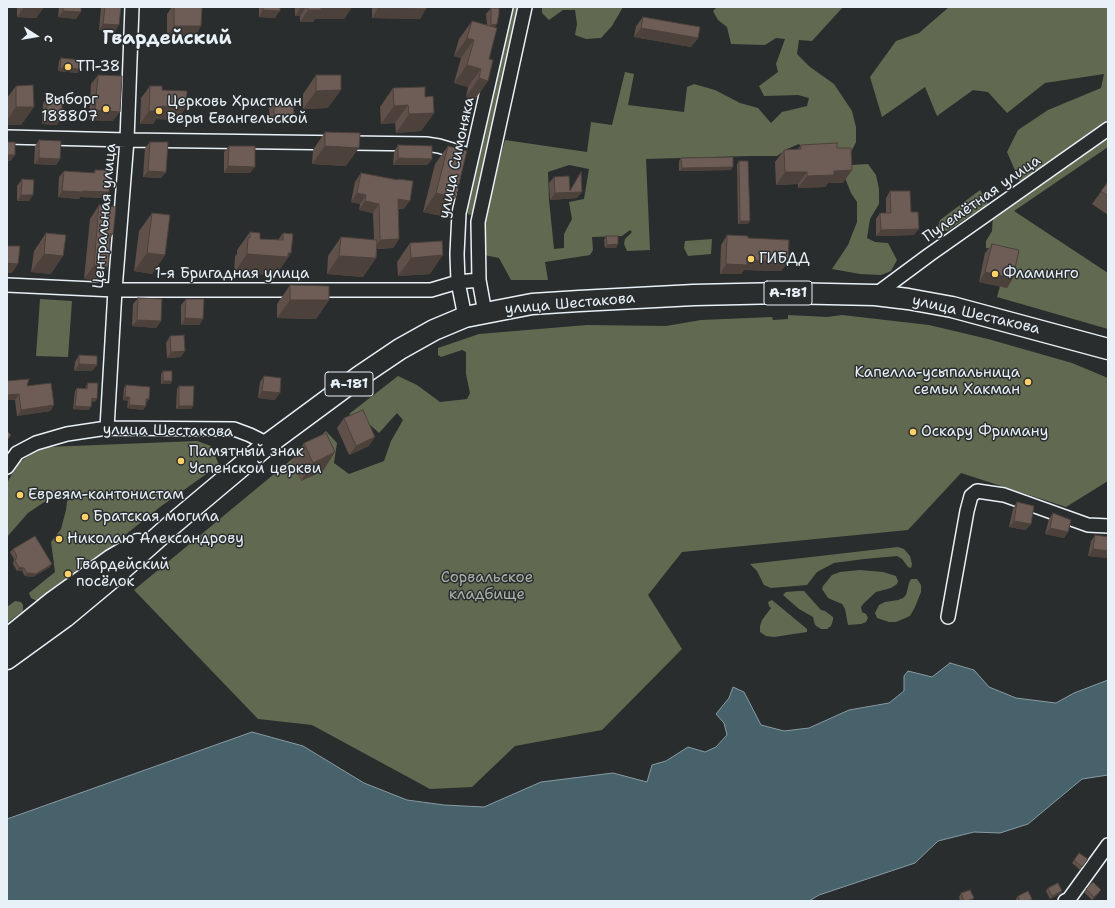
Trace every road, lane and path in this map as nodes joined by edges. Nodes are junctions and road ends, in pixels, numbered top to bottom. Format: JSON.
{"nodes":[{"id":1,"x":132,"y":7,"type":"edge"},
{"id":2,"x":506,"y":7,"type":"edge"},
{"id":3,"x":525,"y":7,"type":"edge"},
{"id":4,"x":1108,"y":129,"type":"edge"},
{"id":5,"x":7,"y":136,"type":"edge"},
{"id":6,"x":127,"y":140,"type":"junction"},
{"id":7,"x":472,"y":156,"type":"junction"},
{"id":8,"x":479,"y":280,"type":"junction"},
{"id":9,"x":458,"y":282,"type":"junction"},
{"id":10,"x":7,"y":285,"type":"edge"},
{"id":11,"x":115,"y":290,"type":"junction"},
{"id":12,"x":875,"y":295,"type":"junction"},
{"id":13,"x":485,"y":313,"type":"junction"},
{"id":14,"x":465,"y":317,"type":"junction"},
{"id":15,"x":1107,"y":349,"type":"edge"},
{"id":16,"x":107,"y":428,"type":"junction"},
{"id":17,"x":268,"y":444,"type":"junction"},
{"id":18,"x":7,"y":467,"type":"edge"},
{"id":19,"x":1108,"y":526,"type":"edge"},
{"id":20,"x":948,"y":617,"type":"dead end"},
{"id":21,"x":40,"y":624,"type":"junction"},
{"id":22,"x":7,"y":639,"type":"edge"},
{"id":23,"x":7,"y":659,"type":"edge"},
{"id":24,"x":1108,"y":845,"type":"edge"},
{"id":25,"x":1065,"y":901,"type":"edge"}],
"edges":[{"from":1,"to":6,"type":"street","name":"Центральная улица"},
{"from":2,"to":7,"type":"street","name":"улица Симоняка"},
{"from":3,"to":8,"type":"street"},
{"from":4,"to":12,"type":"street","name":"Пулемётная улица"},
{"from":5,"to":6,"type":"street"},
{"from":6,"to":7,"type":"street"},
{"from":6,"to":11,"type":"street","name":"Центральная улица"},
{"from":7,"to":9,"type":"street","name":"улица Симоняка"},
{"from":8,"to":9,"type":"street","name":"1-я Бригадная улица"},
{"from":8,"to":13,"type":"street"},
{"from":9,"to":11,"type":"street","name":"1-я Бригадная улица"},
{"from":9,"to":14,"type":"street","name":"улица Симоняка"},
{"from":10,"to":11,"type":"street","name":"1-я Бригадная улица"},
{"from":11,"to":16,"type":"street","name":"Центральная улица"},
{"from":12,"to":13,"type":"main road","name":"улица Шестакова","number":"А-181"},
{"from":12,"to":15,"type":"main road","name":"улица Шестакова","number":"А-181"},
{"from":13,"to":14,"type":"main road","name":"улица Шестакова","number":"А-181"},
{"from":14,"to":17,"type":"main road","name":"улица Шестакова","number":"А-181"},
{"from":16,"to":17,"type":"street","name":"улица Шестакова"},
{"from":16,"to":18,"type":"street","name":"улица Шестакова"},
{"from":17,"to":21,"type":"main road","number":"А-181"},
{"from":19,"to":20,"type":"street"},
{"from":21,"to":22,"type":"main road","number":"А-181"},
{"from":21,"to":23,"type":"main road","number":"А-181"},
{"from":24,"to":25,"type":"street"}]}
